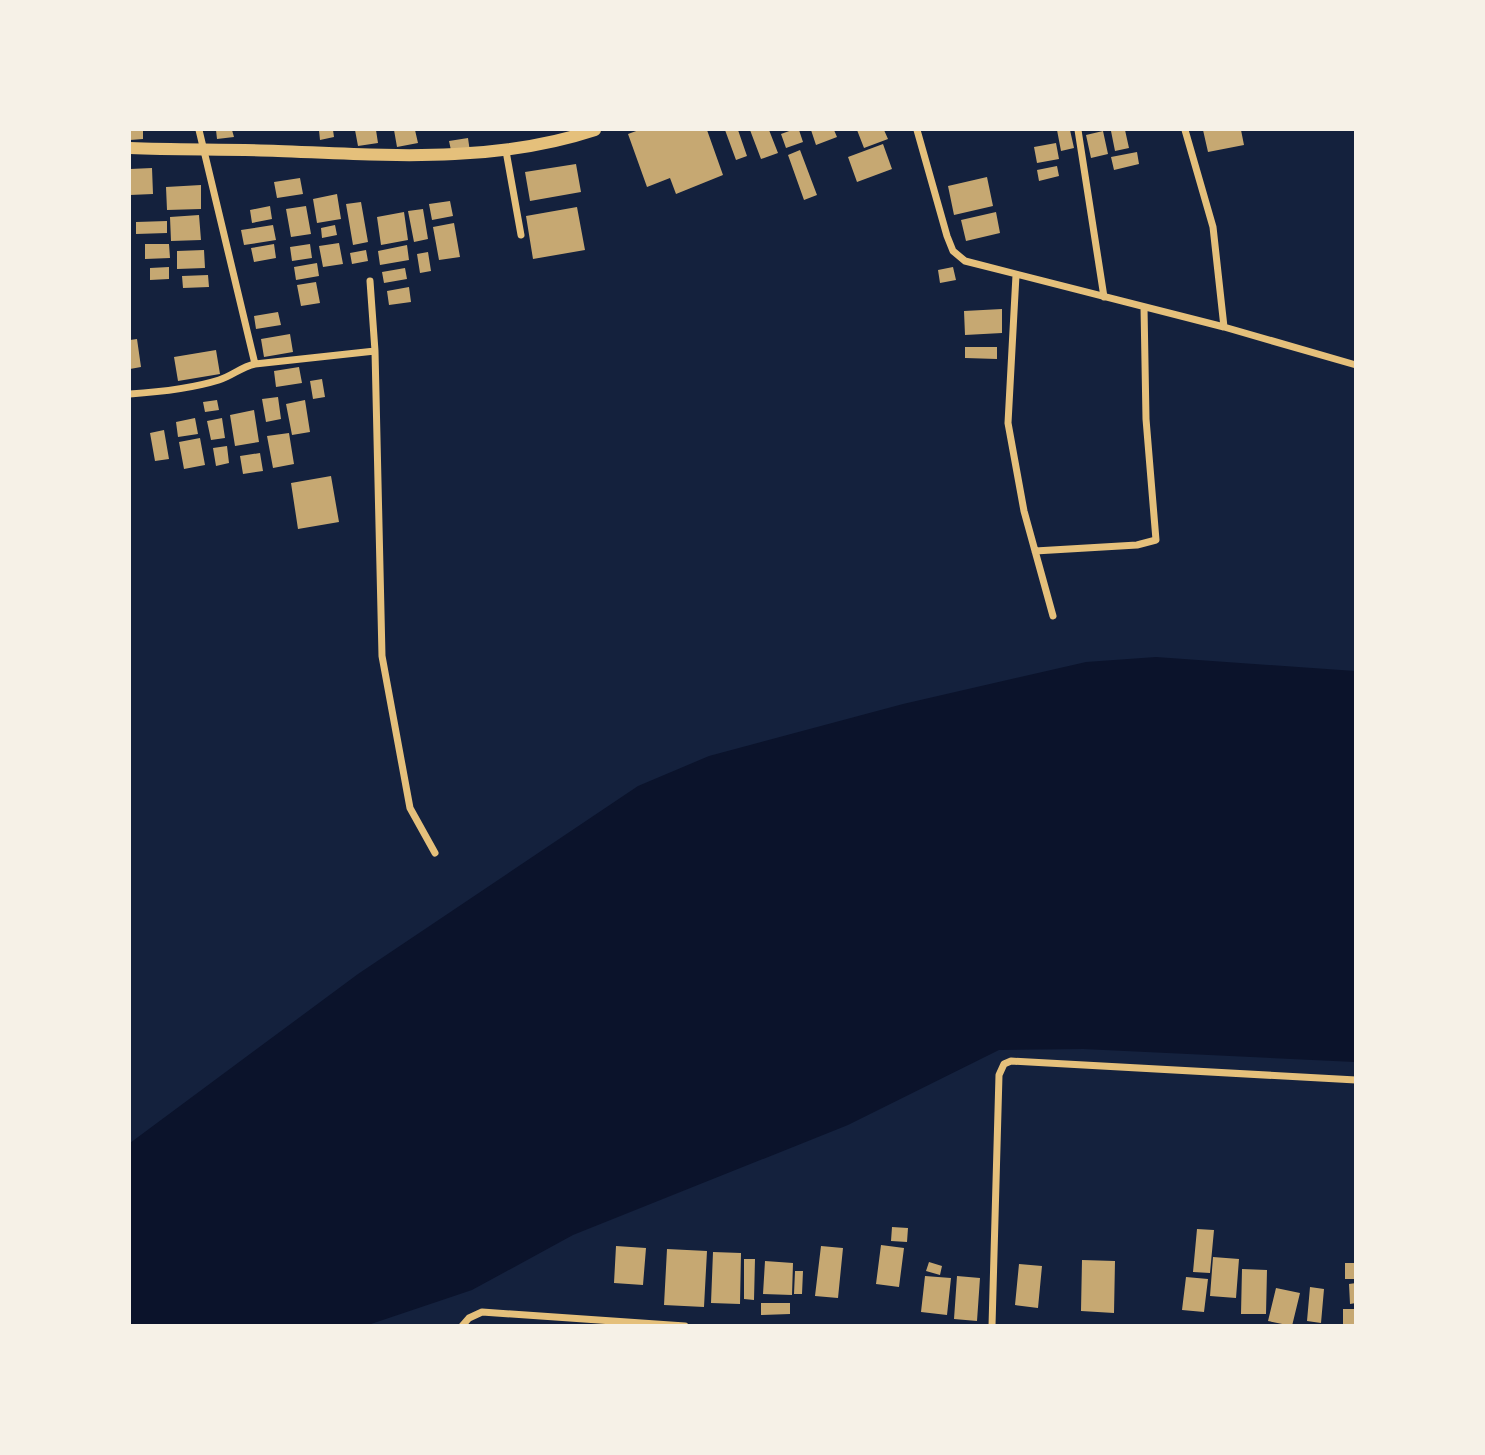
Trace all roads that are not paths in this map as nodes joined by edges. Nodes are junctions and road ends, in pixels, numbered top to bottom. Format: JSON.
{"nodes":[{"id":1,"x":199,"y":130,"type":"edge"},
{"id":2,"x":595,"y":130,"type":"edge"},
{"id":3,"x":917,"y":130,"type":"edge"},
{"id":4,"x":1077,"y":130,"type":"edge"},
{"id":5,"x":1185,"y":130,"type":"edge"},
{"id":6,"x":130,"y":148,"type":"edge"},
{"id":7,"x":201,"y":148,"type":"junction"},
{"id":8,"x":506,"y":151,"type":"junction"},
{"id":9,"x":521,"y":234,"type":"dead end"},
{"id":10,"x":1016,"y":275,"type":"junction"},
{"id":11,"x":370,"y":281,"type":"dead end"},
{"id":12,"x":1104,"y":297,"type":"junction"},
{"id":13,"x":1144,"y":307,"type":"junction"},
{"id":14,"x":1224,"y":327,"type":"junction"},
{"id":15,"x":375,"y":351,"type":"junction"},
{"id":16,"x":255,"y":364,"type":"junction"},
{"id":17,"x":1356,"y":366,"type":"edge"},
{"id":18,"x":130,"y":394,"type":"edge"},
{"id":19,"x":1035,"y":551,"type":"junction"},
{"id":20,"x":1054,"y":616,"type":"dead end"},
{"id":21,"x":435,"y":853,"type":"dead end"},
{"id":22,"x":1356,"y":1080,"type":"edge"},
{"id":23,"x":462,"y":1325,"type":"edge"},
{"id":24,"x":685,"y":1325,"type":"edge"},
{"id":25,"x":992,"y":1325,"type":"edge"}],
"edges":[{"from":1,"to":7,"type":"street"},
{"from":2,"to":8,"type":"street"},
{"from":3,"to":10,"type":"street"},
{"from":4,"to":12,"type":"street"},
{"from":5,"to":14,"type":"street"},
{"from":6,"to":7,"type":"street"},
{"from":7,"to":8,"type":"street"},
{"from":7,"to":16,"type":"street"},
{"from":8,"to":9,"type":"street"},
{"from":10,"to":12,"type":"street"},
{"from":10,"to":19,"type":"street"},
{"from":11,"to":15,"type":"street"},
{"from":12,"to":13,"type":"street"},
{"from":13,"to":14,"type":"street"},
{"from":13,"to":19,"type":"street"},
{"from":14,"to":17,"type":"street"},
{"from":15,"to":16,"type":"street"},
{"from":15,"to":21,"type":"street"},
{"from":16,"to":18,"type":"street"},
{"from":19,"to":20,"type":"street"},
{"from":22,"to":25,"type":"street"},
{"from":23,"to":24,"type":"street"}]}
